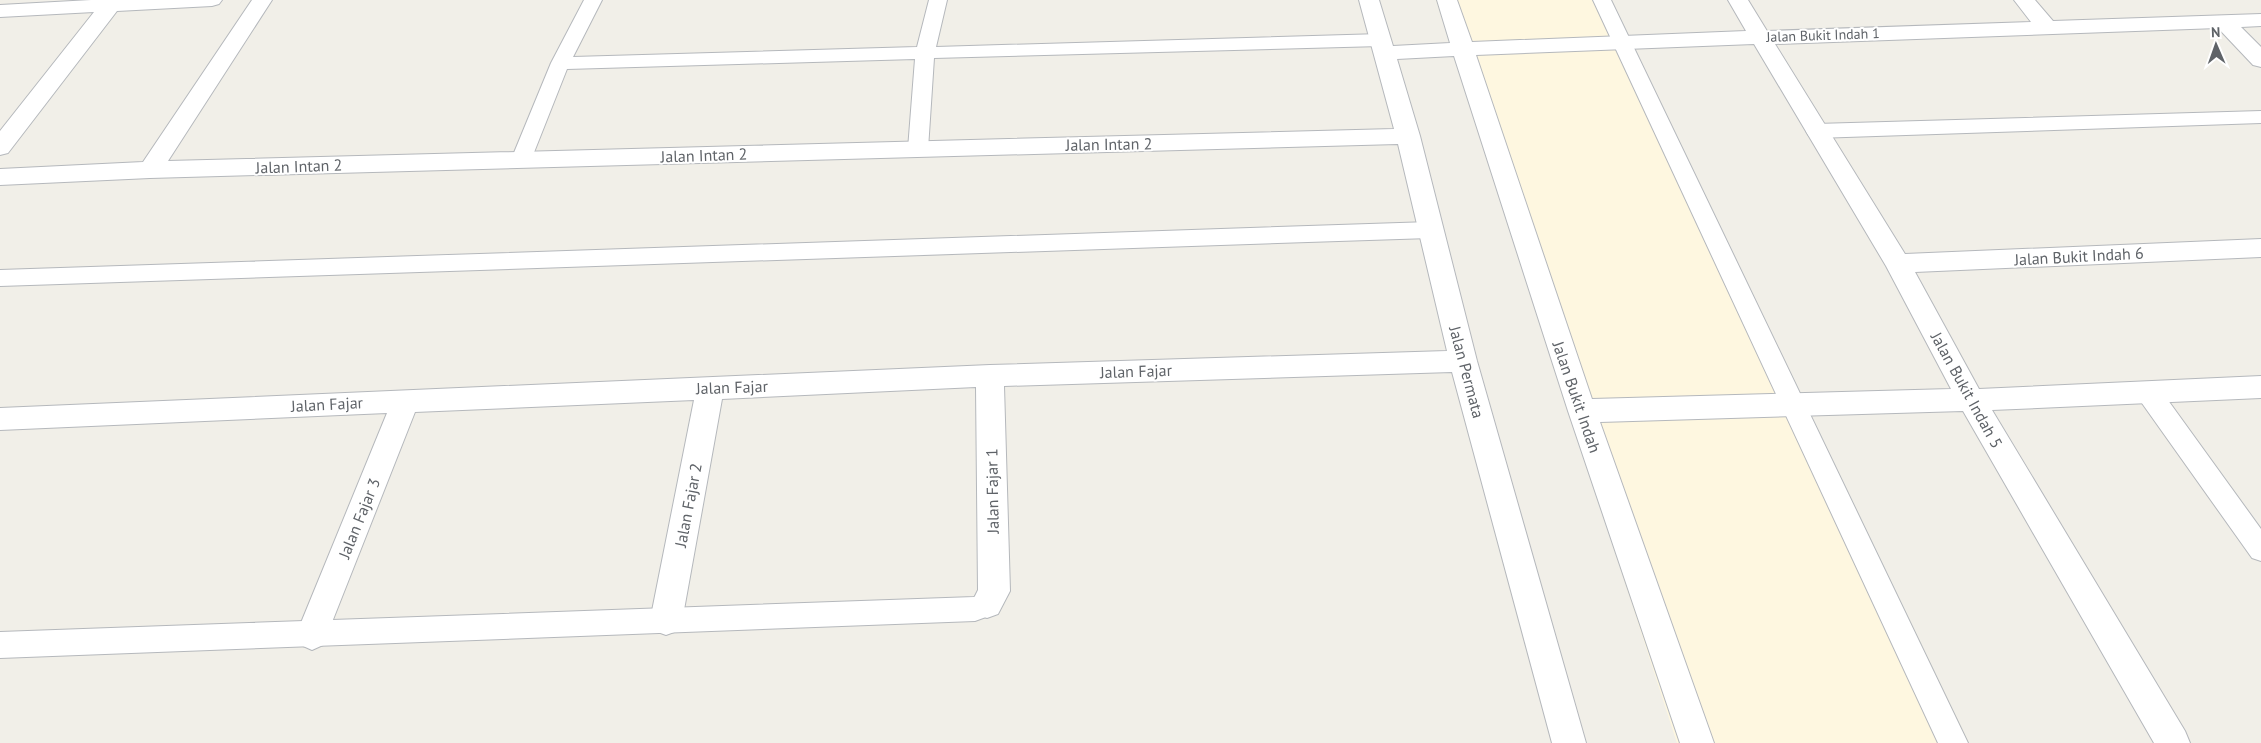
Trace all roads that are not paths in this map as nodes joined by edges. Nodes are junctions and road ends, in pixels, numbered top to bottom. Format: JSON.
{"nodes":[{"id":1,"x":212,"y":0,"type":"edge"},
{"id":2,"x":262,"y":0,"type":"edge"},
{"id":3,"x":593,"y":0,"type":"edge"},
{"id":4,"x":938,"y":0,"type":"edge"},
{"id":5,"x":1369,"y":0,"type":"edge"},
{"id":6,"x":1447,"y":0,"type":"edge"},
{"id":7,"x":1602,"y":0,"type":"edge"},
{"id":8,"x":1738,"y":0,"type":"edge"},
{"id":9,"x":2024,"y":0,"type":"edge"},
{"id":10,"x":110,"y":6,"type":"junction"},
{"id":11,"x":0,"y":10,"type":"edge"},
{"id":12,"x":2261,"y":20,"type":"edge"},
{"id":13,"x":2223,"y":21,"type":"junction"},
{"id":14,"x":2046,"y":26,"type":"junction"},
{"id":15,"x":1759,"y":37,"type":"junction"},
{"id":16,"x":1622,"y":42,"type":"junction"},
{"id":17,"x":1383,"y":46,"type":"junction"},
{"id":18,"x":1463,"y":49,"type":"junction"},
{"id":19,"x":925,"y":54,"type":"junction"},
{"id":20,"x":2261,"y":60,"type":"edge"},
{"id":21,"x":560,"y":63,"type":"junction"},
{"id":22,"x":2261,"y":117,"type":"edge"},
{"id":23,"x":1816,"y":131,"type":"junction"},
{"id":24,"x":1408,"y":136,"type":"junction"},
{"id":25,"x":0,"y":147,"type":"edge"},
{"id":26,"x":918,"y":149,"type":"junction"},
{"id":27,"x":521,"y":160,"type":"junction"},
{"id":28,"x":150,"y":170,"type":"junction"},
{"id":29,"x":0,"y":177,"type":"edge"},
{"id":30,"x":1430,"y":230,"type":"junction"},
{"id":31,"x":2261,"y":248,"type":"edge"},
{"id":32,"x":1898,"y":264,"type":"junction"},
{"id":33,"x":0,"y":278,"type":"edge"},
{"id":34,"x":1463,"y":360,"type":"junction"},
{"id":35,"x":990,"y":376,"type":"junction"},
{"id":36,"x":2261,"y":387,"type":"edge"},
{"id":37,"x":710,"y":388,"type":"junction"},
{"id":38,"x":2148,"y":392,"type":"junction"},
{"id":39,"x":406,"y":400,"type":"junction"},
{"id":40,"x":1972,"y":400,"type":"junction"},
{"id":41,"x":1792,"y":405,"type":"junction"},
{"id":42,"x":1582,"y":412,"type":"junction"},
{"id":43,"x":0,"y":419,"type":"edge"},
{"id":44,"x":2261,"y":550,"type":"edge"},
{"id":45,"x":987,"y":604,"type":"joint"},
{"id":46,"x":666,"y":621,"type":"junction"},
{"id":47,"x":312,"y":635,"type":"junction"},
{"id":48,"x":0,"y":646,"type":"edge"},
{"id":49,"x":1569,"y":743,"type":"edge"},
{"id":50,"x":1697,"y":743,"type":"edge"},
{"id":51,"x":1953,"y":743,"type":"edge"},
{"id":52,"x":2173,"y":743,"type":"edge"}],
"edges":[{"from":1,"to":10,"type":"street"},
{"from":2,"to":28,"type":"street"},
{"from":3,"to":21,"type":"lane"},
{"from":4,"to":19,"type":"lane"},
{"from":5,"to":17,"type":"street","name":"Jalan Permata"},
{"from":6,"to":18,"type":"street","name":"Jalan Bukit Indah"},
{"from":7,"to":16,"type":"lane"},
{"from":8,"to":15,"type":"street","name":"Jalan Bukit Indah 5"},
{"from":9,"to":14,"type":"street"},
{"from":10,"to":11,"type":"street"},
{"from":10,"to":25,"type":"street"},
{"from":12,"to":13,"type":"street","name":"Jalan Bukit Indah 1"},
{"from":13,"to":14,"type":"street","name":"Jalan Bukit Indah 1"},
{"from":13,"to":20,"type":"street"},
{"from":14,"to":15,"type":"street","name":"Jalan Bukit Indah 1"},
{"from":15,"to":16,"type":"street","name":"Jalan Bukit Indah 1"},
{"from":15,"to":23,"type":"street","name":"Jalan Bukit Indah 5"},
{"from":16,"to":18,"type":"street","name":"Jalan Bukit Indah 1"},
{"from":16,"to":41,"type":"lane"},
{"from":17,"to":18,"type":"street","name":"Jalan Bukit Indah 1"},
{"from":17,"to":19,"type":"lane"},
{"from":17,"to":24,"type":"street","name":"Jalan Permata"},
{"from":18,"to":42,"type":"street","name":"Jalan Bukit Indah"},
{"from":19,"to":21,"type":"lane"},
{"from":19,"to":26,"type":"lane"},
{"from":21,"to":27,"type":"lane"},
{"from":22,"to":23,"type":"lane"},
{"from":23,"to":32,"type":"street","name":"Jalan Bukit Indah 5"},
{"from":24,"to":26,"type":"street","name":"Jalan Intan 2"},
{"from":24,"to":30,"type":"street","name":"Jalan Permata"},
{"from":26,"to":27,"type":"street","name":"Jalan Intan 2"},
{"from":27,"to":28,"type":"street","name":"Jalan Intan 2"},
{"from":28,"to":29,"type":"street","name":"Jalan Intan 2"},
{"from":30,"to":33,"type":"lane"},
{"from":30,"to":34,"type":"street","name":"Jalan Permata"},
{"from":31,"to":32,"type":"street","name":"Jalan Bukit Indah 6"},
{"from":32,"to":40,"type":"street","name":"Jalan Bukit Indah 5"},
{"from":34,"to":35,"type":"street","name":"Jalan Fajar"},
{"from":34,"to":49,"type":"street","name":"Jalan Permata"},
{"from":35,"to":37,"type":"street","name":"Jalan Fajar"},
{"from":35,"to":45,"type":"street","name":"Jalan Fajar 1"},
{"from":36,"to":38,"type":"street"},
{"from":37,"to":39,"type":"street","name":"Jalan Fajar"},
{"from":37,"to":46,"type":"street","name":"Jalan Fajar 2"},
{"from":38,"to":40,"type":"street"},
{"from":38,"to":44,"type":"lane"},
{"from":39,"to":43,"type":"street","name":"Jalan Fajar"},
{"from":39,"to":47,"type":"street","name":"Jalan Fajar 3"},
{"from":40,"to":41,"type":"street"},
{"from":40,"to":52,"type":"street","name":"Jalan Bukit Indah 5"},
{"from":41,"to":42,"type":"street"},
{"from":41,"to":51,"type":"lane"},
{"from":42,"to":50,"type":"street","name":"Jalan Bukit Indah"},
{"from":45,"to":46,"type":"lane"},
{"from":46,"to":47,"type":"lane"},
{"from":47,"to":48,"type":"lane"}]}
